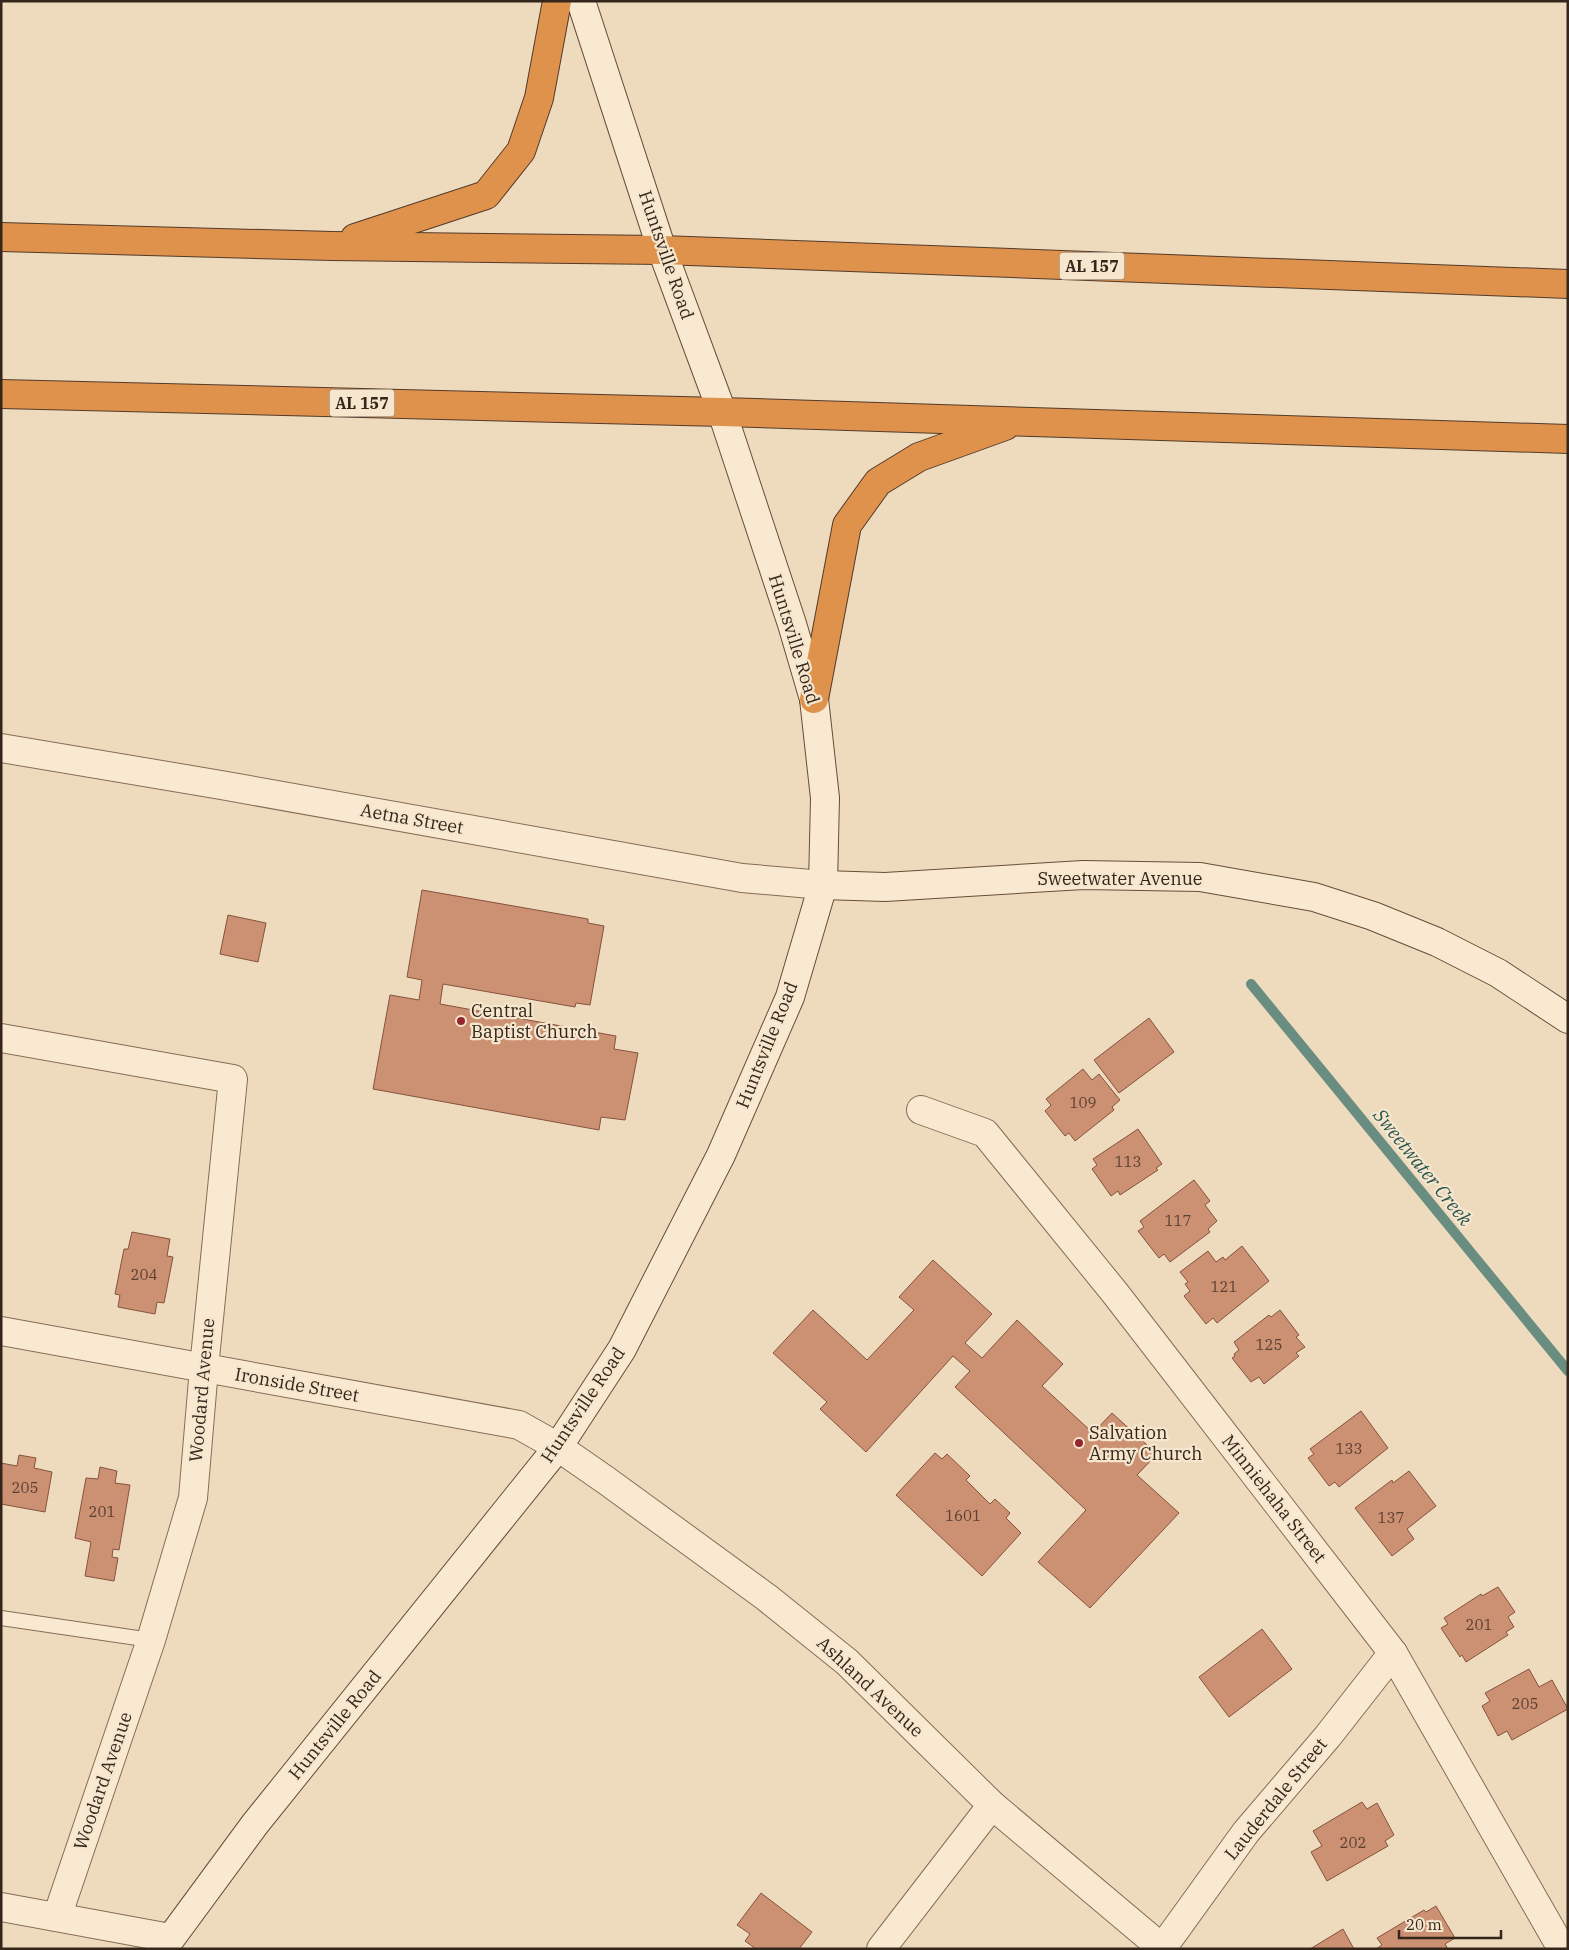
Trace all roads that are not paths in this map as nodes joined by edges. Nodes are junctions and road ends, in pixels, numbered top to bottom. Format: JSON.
{"nodes":[{"id":1,"x":557,"y":1,"type":"edge"},
{"id":2,"x":581,"y":1,"type":"edge"},
{"id":3,"x":1,"y":237,"type":"edge"},
{"id":4,"x":332,"y":246,"type":"junction"},
{"id":5,"x":662,"y":250,"type":"junction"},
{"id":6,"x":1568,"y":284,"type":"edge"},
{"id":7,"x":1,"y":394,"type":"edge"},
{"id":8,"x":722,"y":412,"type":"junction"},
{"id":9,"x":1018,"y":421,"type":"junction"},
{"id":10,"x":1568,"y":439,"type":"edge"},
{"id":11,"x":814,"y":699,"type":"junction"},
{"id":12,"x":1,"y":748,"type":"edge"},
{"id":13,"x":823,"y":885,"type":"junction"},
{"id":14,"x":1568,"y":1019,"type":"edge"},
{"id":15,"x":1,"y":1038,"type":"edge"},
{"id":16,"x":921,"y":1110,"type":"dead end"},
{"id":17,"x":1,"y":1331,"type":"edge"},
{"id":18,"x":204,"y":1368,"type":"junction"},
{"id":19,"x":558,"y":1447,"type":"junction"},
{"id":20,"x":1,"y":1618,"type":"edge"},
{"id":21,"x":150,"y":1640,"type":"junction"},
{"id":22,"x":1393,"y":1653,"type":"junction"},
{"id":23,"x":992,"y":1805,"type":"junction"},
{"id":24,"x":1,"y":1907,"type":"edge"},
{"id":25,"x":57,"y":1918,"type":"junction"},
{"id":26,"x":167,"y":1944,"type":"edge"},
{"id":27,"x":1163,"y":1948,"type":"edge"},
{"id":28,"x":880,"y":1949,"type":"edge"},
{"id":29,"x":1562,"y":1949,"type":"edge"}],
"edges":[{"from":1,"to":4,"type":"highway"},
{"from":2,"to":5,"type":"street","name":"Huntsville Road"},
{"from":3,"to":4,"type":"highway","number":"AL 157"},
{"from":4,"to":5,"type":"highway","number":"AL 157"},
{"from":5,"to":6,"type":"highway","number":"AL 157"},
{"from":5,"to":8,"type":"street","name":"Huntsville Road"},
{"from":7,"to":8,"type":"highway","number":"AL 157"},
{"from":8,"to":9,"type":"highway","number":"AL 157"},
{"from":8,"to":11,"type":"street","name":"Huntsville Road"},
{"from":9,"to":10,"type":"highway","number":"AL 157"},
{"from":9,"to":11,"type":"highway"},
{"from":11,"to":13,"type":"street","name":"Huntsville Road"},
{"from":12,"to":13,"type":"street","name":"Aetna Street"},
{"from":13,"to":14,"type":"street","name":"Sweetwater Avenue"},
{"from":13,"to":19,"type":"street","name":"Huntsville Road"},
{"from":15,"to":18,"type":"street","name":"Woodard Avenue"},
{"from":16,"to":22,"type":"street","name":"Minniehaha Street"},
{"from":17,"to":18,"type":"street","name":"Ironside Street"},
{"from":18,"to":19,"type":"street","name":"Ironside Street"},
{"from":18,"to":21,"type":"street","name":"Woodard Avenue"},
{"from":19,"to":23,"type":"street","name":"Ashland Avenue"},
{"from":19,"to":26,"type":"street","name":"Huntsville Road"},
{"from":20,"to":21,"type":"lane"},
{"from":21,"to":25,"type":"street","name":"Woodard Avenue"},
{"from":22,"to":27,"type":"street","name":"Lauderdale Street"},
{"from":22,"to":29,"type":"street","name":"Minniehaha Street"},
{"from":23,"to":27,"type":"street","name":"Ashland Avenue"},
{"from":23,"to":28,"type":"street"},
{"from":24,"to":25,"type":"street"},
{"from":25,"to":26,"type":"street"}]}
